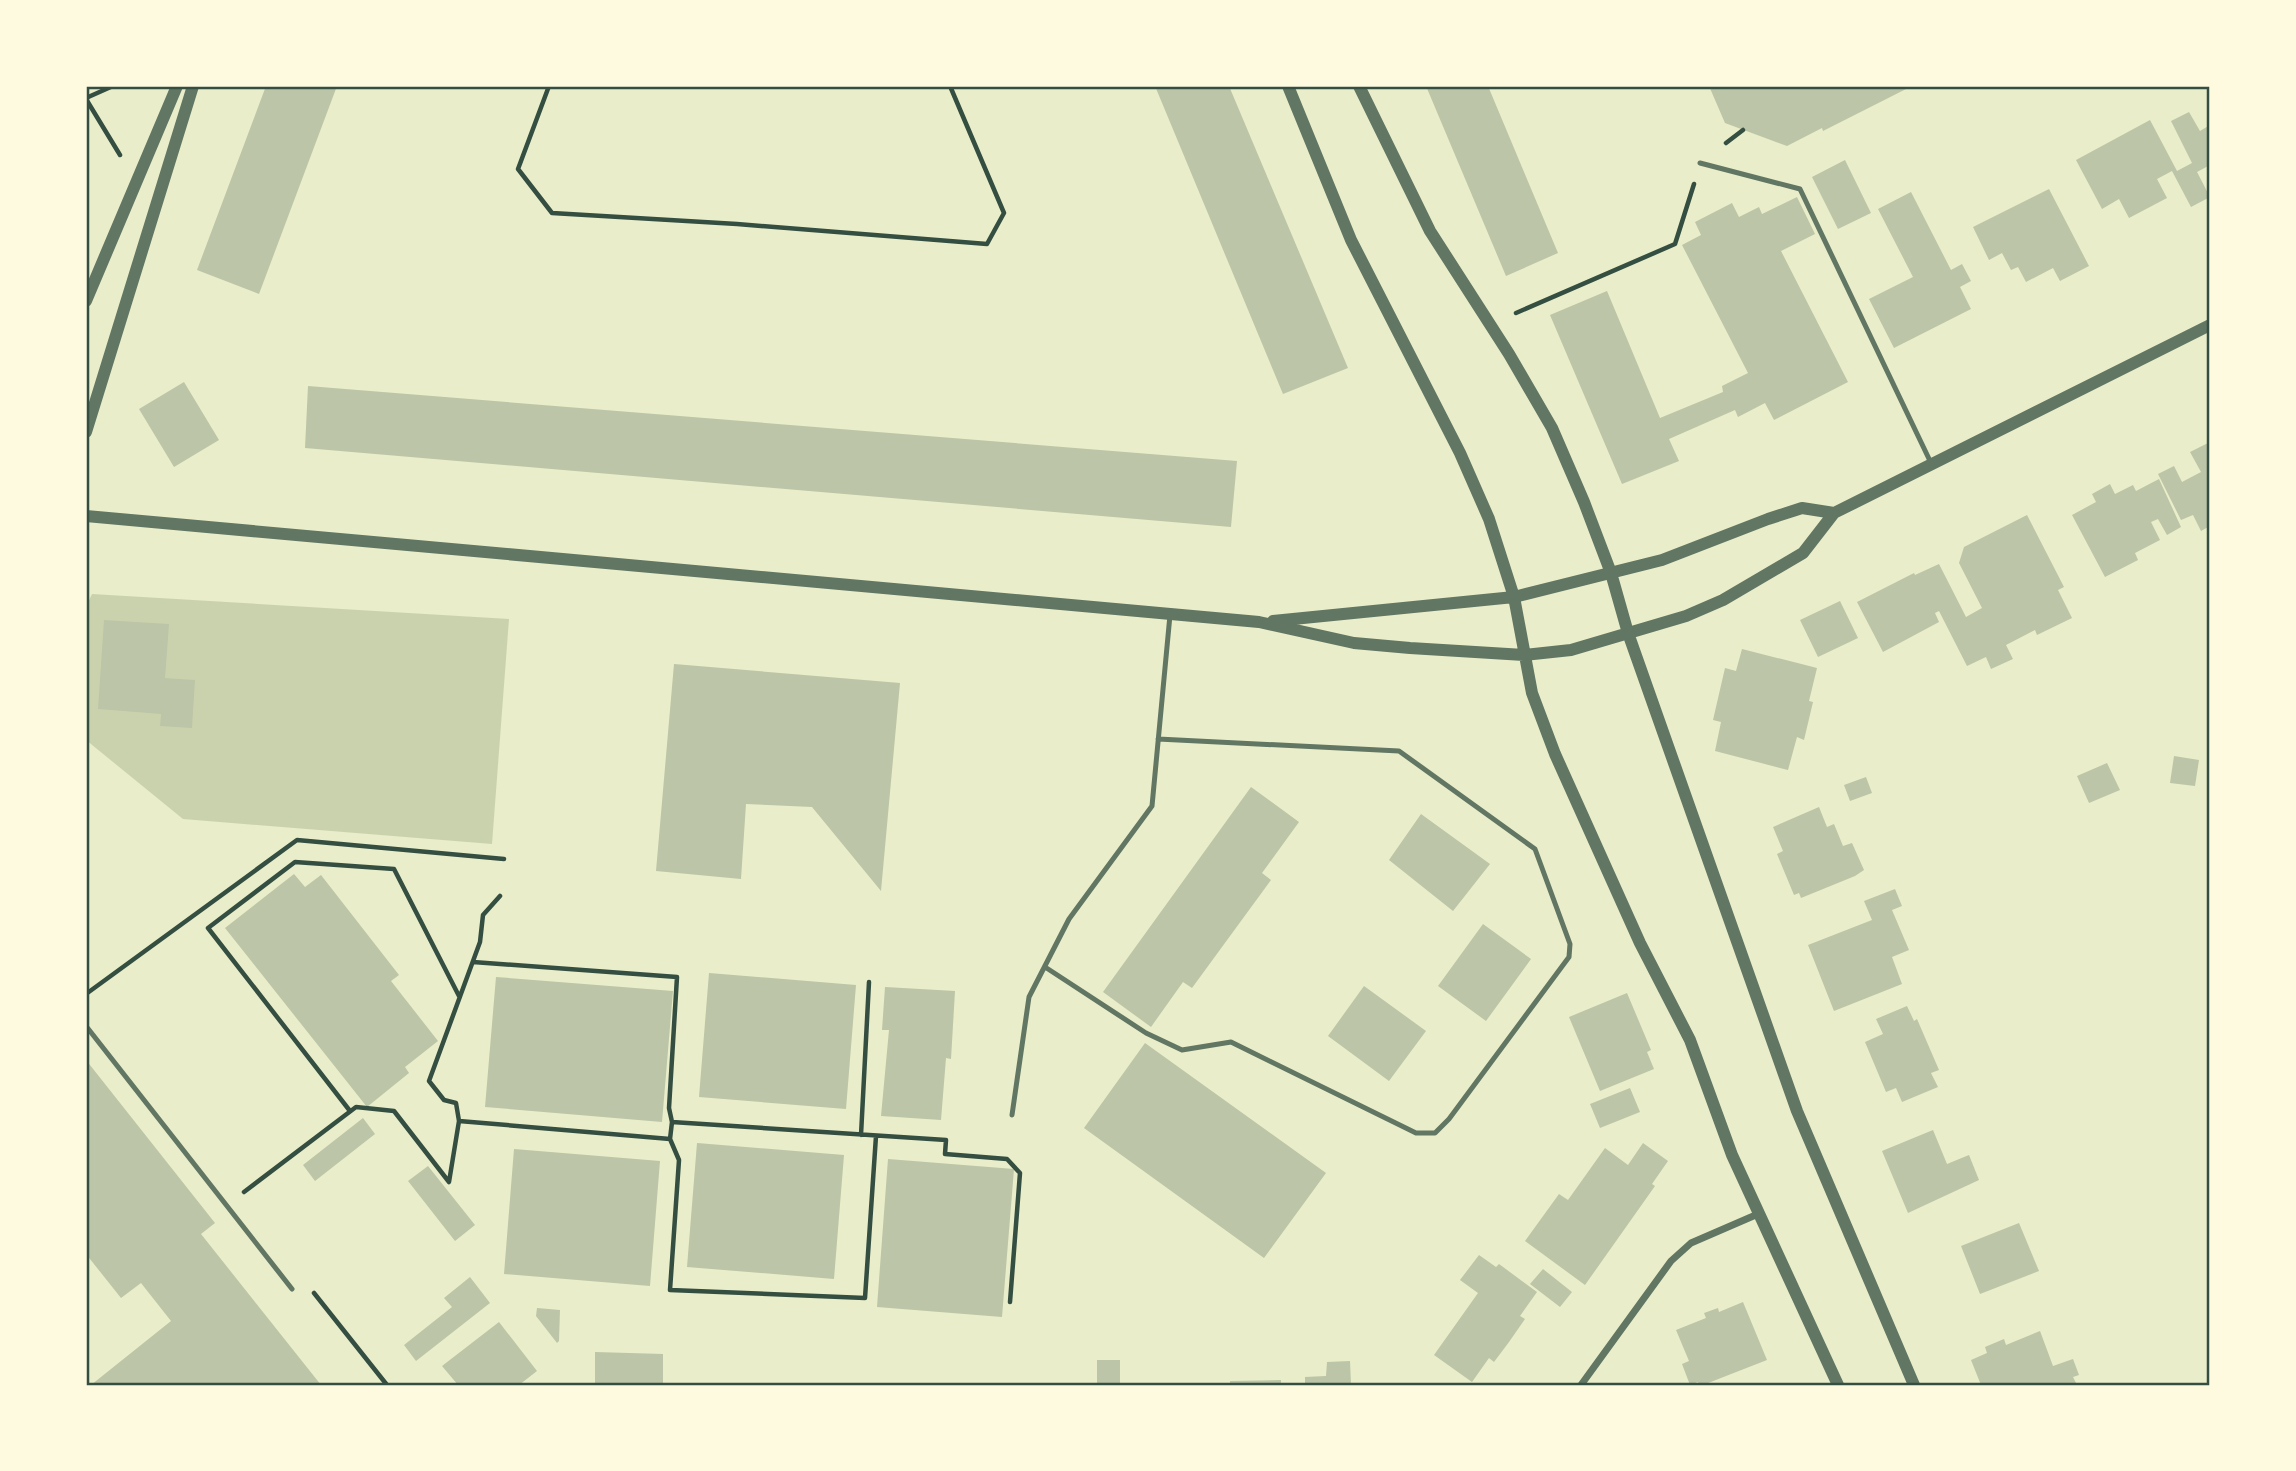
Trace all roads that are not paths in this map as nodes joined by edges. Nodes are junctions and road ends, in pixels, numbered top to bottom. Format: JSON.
{"nodes":[{"id":1,"x":177,"y":86,"type":"edge"},
{"id":2,"x":193,"y":86,"type":"edge"},
{"id":3,"x":1288,"y":86,"type":"edge"},
{"id":4,"x":1359,"y":86,"type":"edge"},
{"id":5,"x":1700,"y":163,"type":"road end"},
{"id":6,"x":86,"y":301,"type":"edge"},
{"id":7,"x":2210,"y":325,"type":"edge"},
{"id":8,"x":86,"y":432,"type":"edge"},
{"id":9,"x":1931,"y":463,"type":"junction"},
{"id":10,"x":1834,"y":513,"type":"junction"},
{"id":11,"x":86,"y":516,"type":"edge"},
{"id":12,"x":1611,"y":573,"type":"junction"},
{"id":13,"x":1514,"y":597,"type":"junction"},
{"id":14,"x":1170,"y":615,"type":"junction"},
{"id":15,"x":1259,"y":622,"type":"junction"},
{"id":16,"x":1628,"y":633,"type":"junction"},
{"id":17,"x":1524,"y":655,"type":"junction"},
{"id":18,"x":1158,"y":740,"type":"junction"},
{"id":19,"x":1045,"y":967,"type":"junction"},
{"id":20,"x":86,"y":1026,"type":"edge"},
{"id":21,"x":1012,"y":1115,"type":"dead end"},
{"id":22,"x":1758,"y":1214,"type":"junction"},
{"id":23,"x":292,"y":1289,"type":"road end"},
{"id":24,"x":1581,"y":1385,"type":"edge"},
{"id":25,"x":1838,"y":1385,"type":"edge"},
{"id":26,"x":1913,"y":1385,"type":"edge"}],
"edges":[{"from":1,"to":6,"type":"street"},
{"from":2,"to":8,"type":"street"},
{"from":3,"to":13,"type":"street"},
{"from":4,"to":12,"type":"street"},
{"from":5,"to":9,"type":"lane"},
{"from":7,"to":9,"type":"street"},
{"from":9,"to":10,"type":"street"},
{"from":10,"to":12,"type":"street"},
{"from":10,"to":16,"type":"street"},
{"from":11,"to":14,"type":"street"},
{"from":12,"to":13,"type":"street"},
{"from":12,"to":16,"type":"street"},
{"from":13,"to":15,"type":"street"},
{"from":13,"to":17,"type":"street"},
{"from":14,"to":15,"type":"street"},
{"from":14,"to":18,"type":"lane"},
{"from":15,"to":17,"type":"street"},
{"from":16,"to":17,"type":"street"},
{"from":16,"to":26,"type":"street"},
{"from":17,"to":22,"type":"street"},
{"from":18,"to":19,"type":"lane"},
{"from":18,"to":19,"type":"lane"},
{"from":19,"to":21,"type":"lane"},
{"from":20,"to":23,"type":"lane"},
{"from":22,"to":24,"type":"street"},
{"from":22,"to":25,"type":"street"}]}
